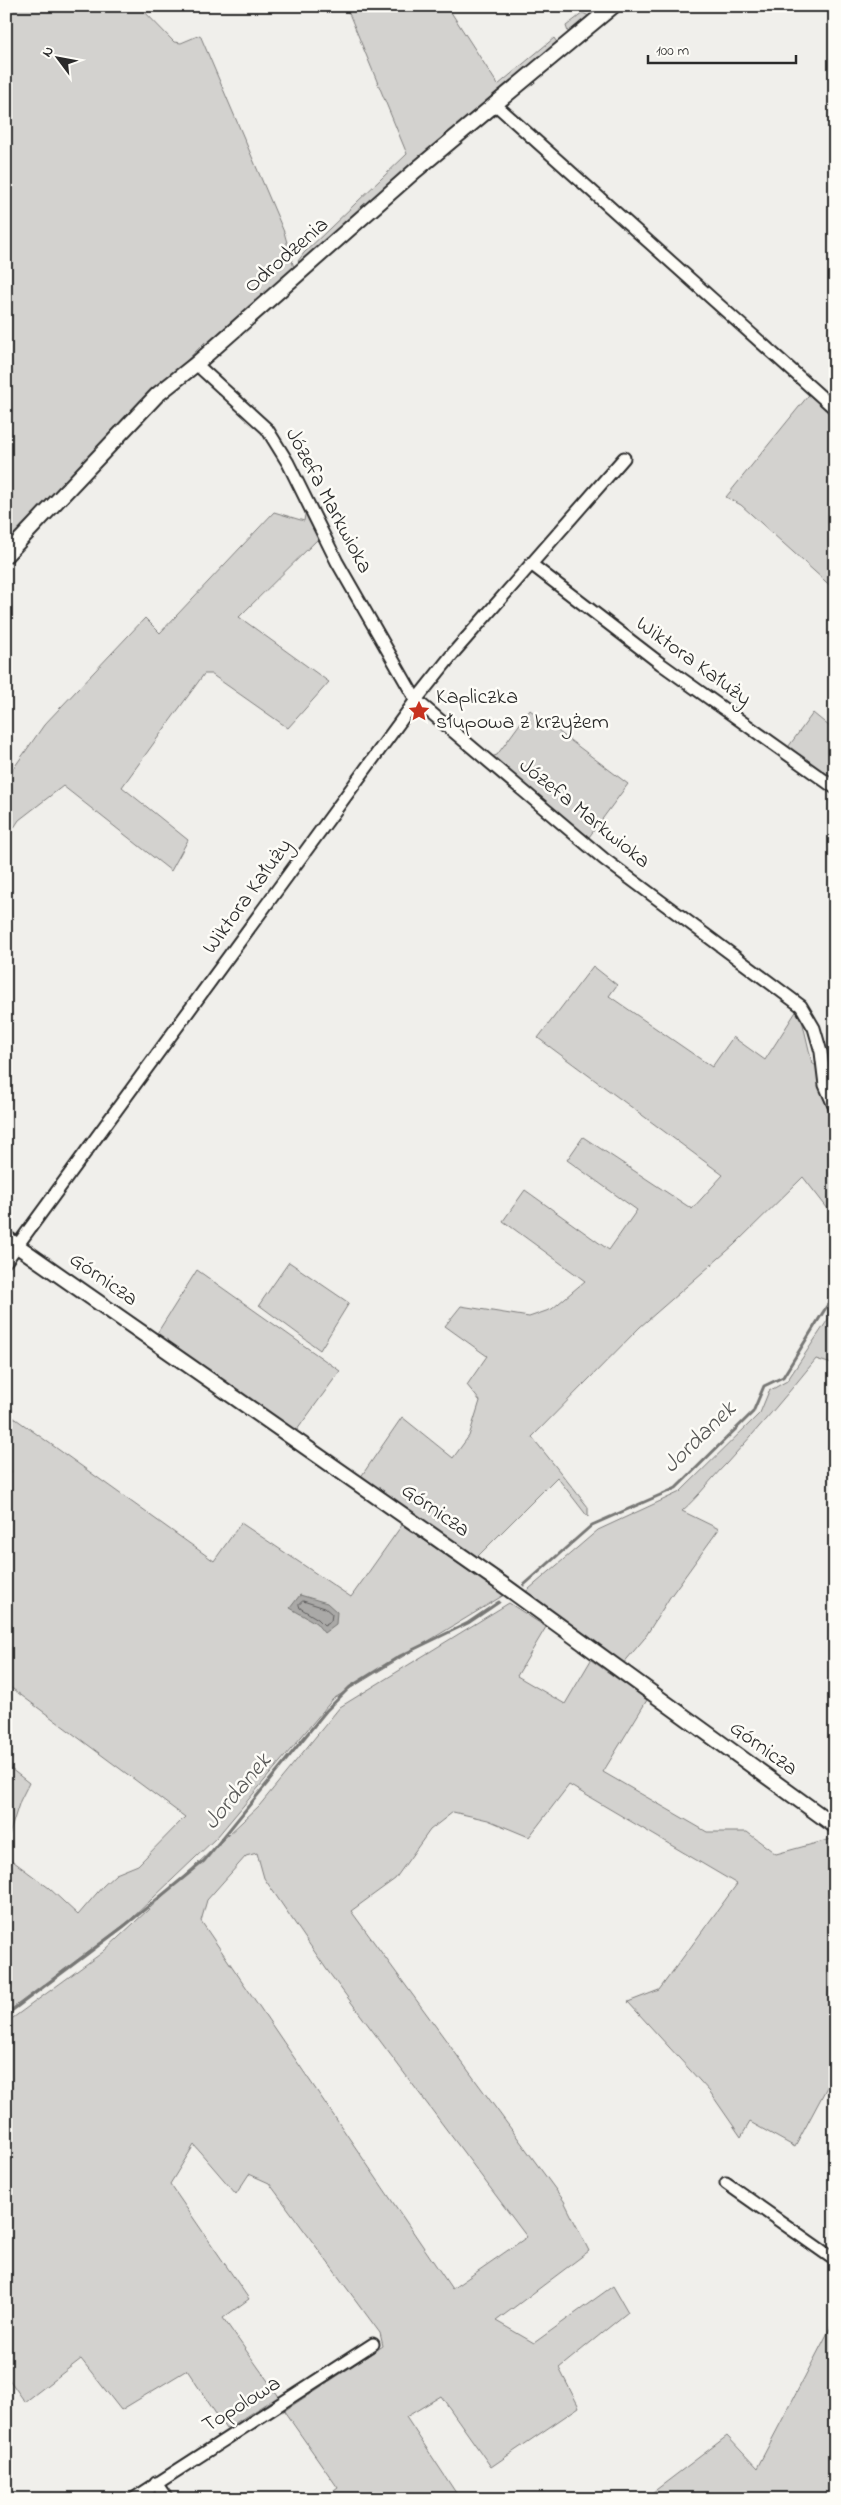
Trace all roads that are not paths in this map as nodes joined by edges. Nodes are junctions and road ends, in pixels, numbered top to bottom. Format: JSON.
{"nodes":[{"id":1,"x":613,"y":6,"type":"edge"},
{"id":2,"x":496,"y":105,"type":"junction"},
{"id":3,"x":196,"y":364,"type":"junction"},
{"id":4,"x":835,"y":409,"type":"edge"},
{"id":5,"x":624,"y":458,"type":"dead end"},
{"id":6,"x":6,"y":555,"type":"edge"},
{"id":7,"x":531,"y":564,"type":"junction"},
{"id":8,"x":416,"y":700,"type":"junction"},
{"id":9,"x":835,"y":788,"type":"edge"},
{"id":10,"x":835,"y":1108,"type":"edge"},
{"id":11,"x":12,"y":1242,"type":"edge"},
{"id":12,"x":6,"y":1261,"type":"edge"},
{"id":13,"x":835,"y":1826,"type":"edge"},
{"id":14,"x":726,"y":2182,"type":"dead end"},
{"id":15,"x":835,"y":2260,"type":"edge"},
{"id":16,"x":373,"y":2344,"type":"dead end"},
{"id":17,"x":156,"y":2483,"type":"junction"},
{"id":18,"x":133,"y":2499,"type":"edge"},
{"id":19,"x":166,"y":2499,"type":"edge"}],
"edges":[{"from":1,"to":2,"type":"street","name":"Odrodzenia"},
{"from":2,"to":3,"type":"street","name":"Odrodzenia"},
{"from":2,"to":4,"type":"street"},
{"from":3,"to":6,"type":"street","name":"Odrodzenia"},
{"from":3,"to":8,"type":"street","name":"Józefa Markwioka"},
{"from":5,"to":7,"type":"street","name":"Wiktora Kałuży"},
{"from":7,"to":8,"type":"street","name":"Wiktora Kałuży"},
{"from":7,"to":9,"type":"street","name":"Wiktora Kałuży"},
{"from":8,"to":10,"type":"street","name":"Józefa Markwioka"},
{"from":8,"to":11,"type":"street","name":"Wiktora Kałuży"},
{"from":11,"to":12,"type":"street","name":"Wiktora Kałuży"},
{"from":11,"to":13,"type":"street","name":"Górnicza"},
{"from":14,"to":15,"type":"street"},
{"from":16,"to":17,"type":"street","name":"Topolowa"},
{"from":17,"to":18,"type":"street","name":"Topolowa"},
{"from":17,"to":19,"type":"street"}]}
